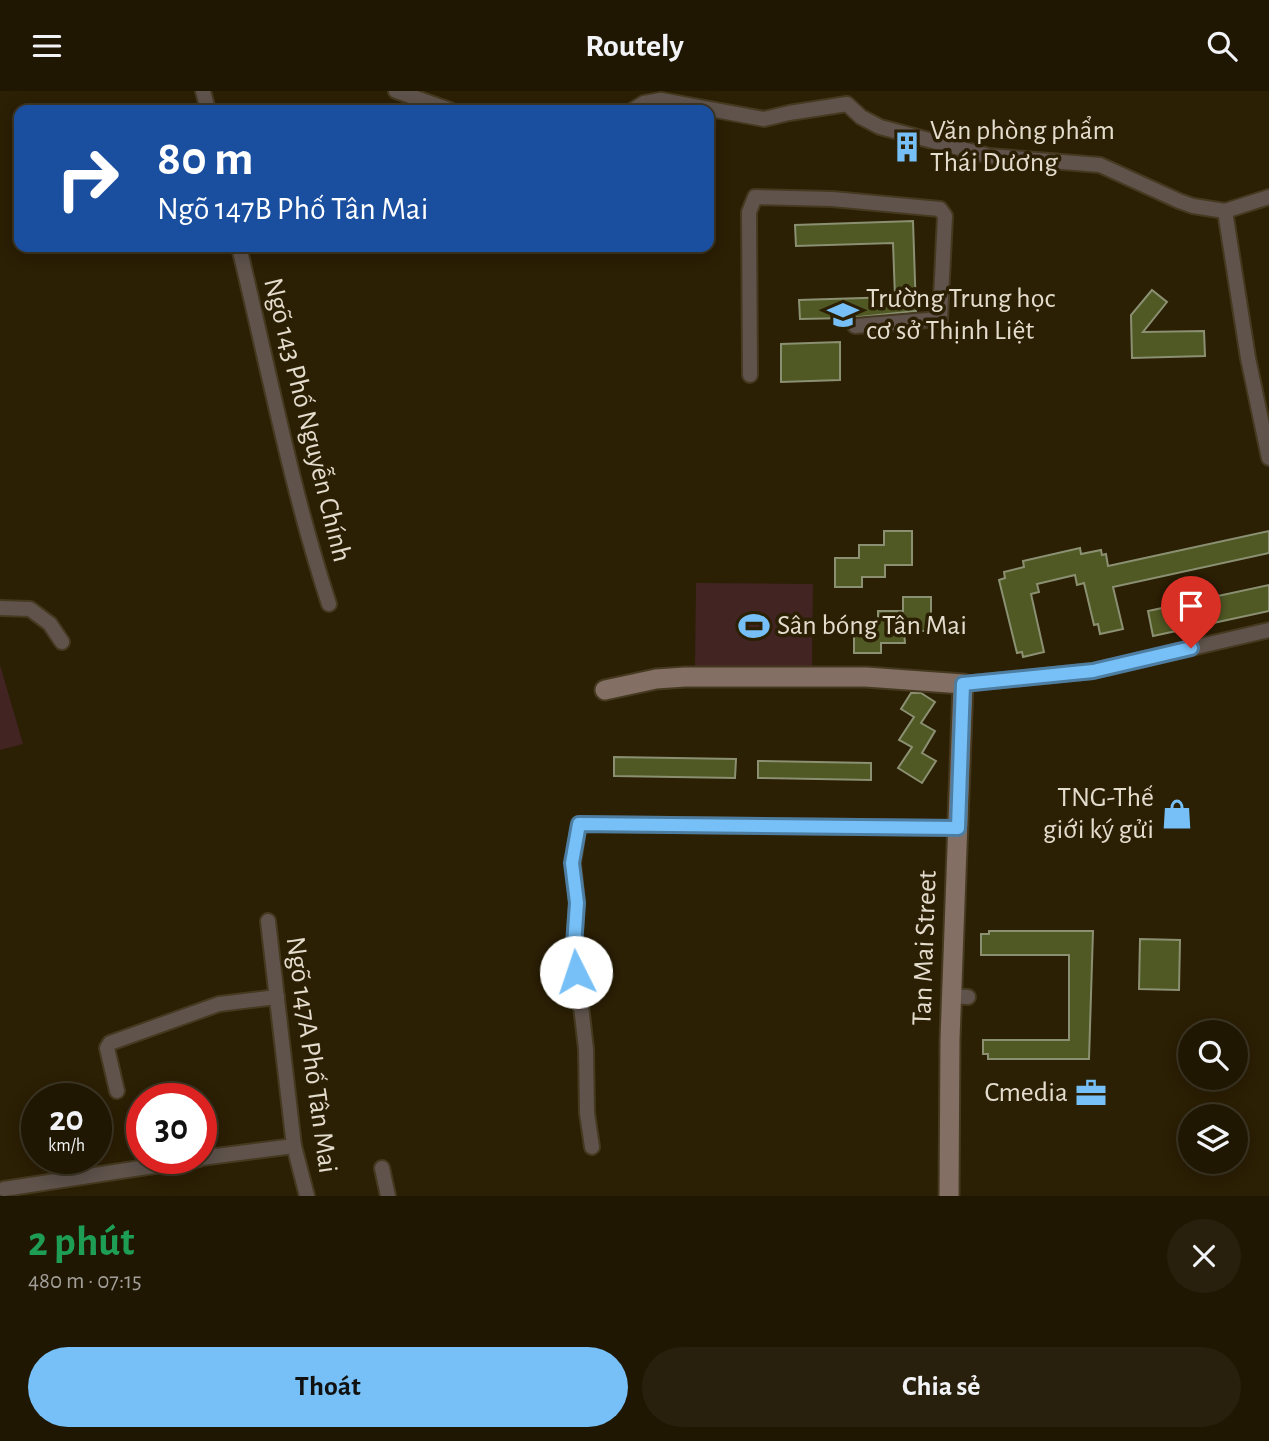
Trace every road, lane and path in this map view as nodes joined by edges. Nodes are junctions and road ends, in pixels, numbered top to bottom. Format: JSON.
{"nodes":[{"id":1,"x":396,"y":91,"type":"edge"},
{"id":2,"x":436,"y":105,"type":"edge"},
{"id":3,"x":641,"y":105,"type":"edge"},
{"id":4,"x":688,"y":105,"type":"edge"},
{"id":5,"x":714,"y":110,"type":"edge"},
{"id":6,"x":1269,"y":197,"type":"edge"},
{"id":7,"x":1225,"y":211,"type":"junction"},
{"id":8,"x":240,"y":252,"type":"edge"},
{"id":9,"x":855,"y":326,"type":"dead end"},
{"id":10,"x":750,"y":375,"type":"dead end"},
{"id":11,"x":1269,"y":458,"type":"edge"},
{"id":12,"x":329,"y":604,"type":"dead end"},
{"id":13,"x":0,"y":608,"type":"edge"},
{"id":14,"x":1269,"y":630,"type":"edge"},
{"id":15,"x":62,"y":642,"type":"dead end"},
{"id":16,"x":963,"y":684,"type":"junction"},
{"id":17,"x":605,"y":690,"type":"dead end"},
{"id":18,"x":958,"y":828,"type":"junction"},
{"id":19,"x":268,"y":921,"type":"dead end"},
{"id":20,"x":277,"y":997,"type":"junction"},
{"id":21,"x":117,"y":1091,"type":"dead end"},
{"id":22,"x":294,"y":1146,"type":"junction"},
{"id":23,"x":592,"y":1147,"type":"dead end"},
{"id":24,"x":217,"y":1156,"type":"edge"},
{"id":25,"x":382,"y":1168,"type":"dead end"},
{"id":26,"x":126,"y":1170,"type":"edge"},
{"id":27,"x":4,"y":1189,"type":"dead end"},
{"id":28,"x":307,"y":1196,"type":"edge"},
{"id":29,"x":388,"y":1196,"type":"edge"},
{"id":30,"x":949,"y":1196,"type":"edge"}],
"edges":[{"from":1,"to":2,"type":"street"},
{"from":3,"to":4,"type":"street"},
{"from":5,"to":7,"type":"street"},
{"from":6,"to":7,"type":"street"},
{"from":7,"to":11,"type":"street"},
{"from":8,"to":12,"type":"street","name":"Ngõ 143 Phố Nguyễn Chính"},
{"from":9,"to":10,"type":"street"},
{"from":13,"to":15,"type":"street"},
{"from":14,"to":16,"type":"street"},
{"from":16,"to":17,"type":"street"},
{"from":16,"to":18,"type":"street","name":"Tan Mai Street"},
{"from":18,"to":23,"type":"street"},
{"from":18,"to":30,"type":"street","name":"Tan Mai Street"},
{"from":19,"to":20,"type":"street","name":"Ngõ 147A Phố Tân Mai"},
{"from":20,"to":21,"type":"street"},
{"from":20,"to":22,"type":"street","name":"Ngõ 147A Phố Tân Mai"},
{"from":22,"to":24,"type":"street"},
{"from":22,"to":28,"type":"street","name":"Ngõ 147A Phố Tân Mai"},
{"from":25,"to":29,"type":"street"},
{"from":26,"to":27,"type":"street"}]}
